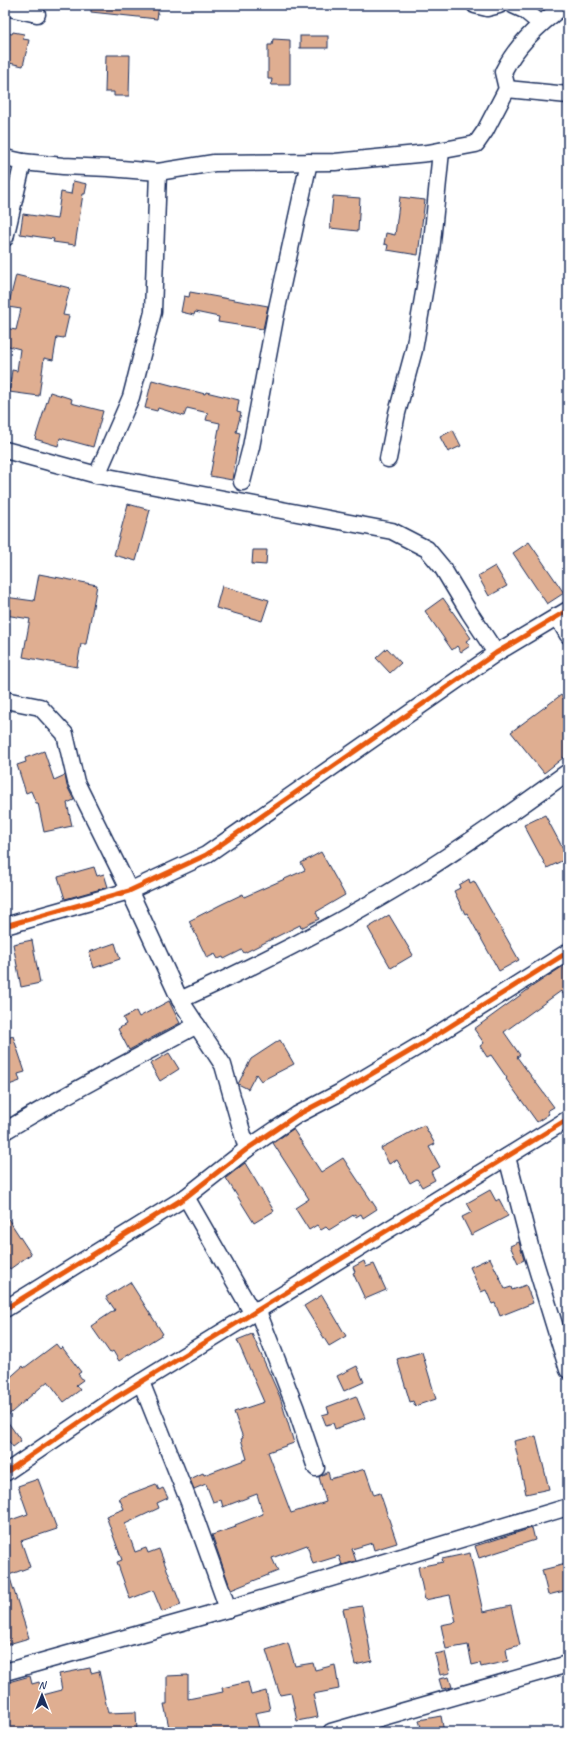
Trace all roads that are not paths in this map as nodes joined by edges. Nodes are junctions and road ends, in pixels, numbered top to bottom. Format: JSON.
{"nodes":[{"id":1,"x":475,"y":5,"type":"edge"},
{"id":2,"x":499,"y":5,"type":"edge"},
{"id":3,"x":513,"y":5,"type":"edge"},
{"id":4,"x":565,"y":5,"type":"edge"},
{"id":5,"x":5,"y":7,"type":"edge"},
{"id":6,"x":37,"y":14,"type":"dead end"},
{"id":7,"x":540,"y":23,"type":"junction"},
{"id":8,"x":507,"y":88,"type":"junction"},
{"id":9,"x":568,"y":95,"type":"edge"},
{"id":10,"x":441,"y":151,"type":"junction"},
{"id":11,"x":5,"y":158,"type":"edge"},
{"id":12,"x":23,"y":162,"type":"junction"},
{"id":13,"x":309,"y":162,"type":"junction"},
{"id":14,"x":158,"y":172,"type":"junction"},
{"id":15,"x":5,"y":238,"type":"edge"},
{"id":16,"x":5,"y":450,"type":"edge"},
{"id":17,"x":388,"y":459,"type":"dead end"},
{"id":18,"x":97,"y":475,"type":"junction"},
{"id":19,"x":242,"y":482,"type":"dead end"},
{"id":20,"x":563,"y":613,"type":"edge"},
{"id":21,"x":568,"y":635,"type":"edge"},
{"id":22,"x":496,"y":653,"type":"junction"},
{"id":23,"x":5,"y":700,"type":"edge"},
{"id":24,"x":568,"y":772,"type":"edge"},
{"id":25,"x":129,"y":891,"type":"junction"},
{"id":26,"x":5,"y":926,"type":"edge"},
{"id":27,"x":568,"y":952,"type":"edge"},
{"id":28,"x":180,"y":1000,"type":"junction"},
{"id":29,"x":197,"y":1025,"type":"junction"},
{"id":30,"x":568,"y":1119,"type":"edge"},
{"id":31,"x":5,"y":1131,"type":"edge"},
{"id":32,"x":247,"y":1149,"type":"junction"},
{"id":33,"x":507,"y":1157,"type":"junction"},
{"id":34,"x":186,"y":1197,"type":"junction"},
{"id":35,"x":5,"y":1309,"type":"edge"},
{"id":36,"x":255,"y":1311,"type":"junction"},
{"id":37,"x":568,"y":1370,"type":"edge"},
{"id":38,"x":141,"y":1382,"type":"junction"},
{"id":39,"x":316,"y":1468,"type":"dead end"},
{"id":40,"x":5,"y":1473,"type":"edge"},
{"id":41,"x":568,"y":1507,"type":"edge"},
{"id":42,"x":228,"y":1609,"type":"junction"},
{"id":43,"x":568,"y":1664,"type":"edge"},
{"id":44,"x":5,"y":1672,"type":"edge"},
{"id":45,"x":331,"y":1732,"type":"edge"}],
"edges":[{"from":1,"to":2,"type":"street"},
{"from":3,"to":7,"type":"street"},
{"from":4,"to":7,"type":"street"},
{"from":5,"to":6,"type":"street"},
{"from":7,"to":8,"type":"street"},
{"from":8,"to":9,"type":"street"},
{"from":8,"to":10,"type":"street"},
{"from":10,"to":13,"type":"street"},
{"from":10,"to":17,"type":"street"},
{"from":11,"to":12,"type":"street"},
{"from":12,"to":14,"type":"street"},
{"from":12,"to":15,"type":"street"},
{"from":13,"to":14,"type":"street"},
{"from":13,"to":19,"type":"street"},
{"from":14,"to":18,"type":"street"},
{"from":16,"to":18,"type":"street"},
{"from":18,"to":22,"type":"street"},
{"from":20,"to":21,"type":"street"},
{"from":20,"to":22,"type":"street"},
{"from":22,"to":25,"type":"street"},
{"from":23,"to":25,"type":"street"},
{"from":24,"to":28,"type":"street"},
{"from":25,"to":26,"type":"street"},
{"from":25,"to":28,"type":"street"},
{"from":27,"to":32,"type":"street"},
{"from":28,"to":29,"type":"street"},
{"from":29,"to":31,"type":"street"},
{"from":29,"to":32,"type":"street"},
{"from":30,"to":33,"type":"street"},
{"from":32,"to":34,"type":"street"},
{"from":33,"to":36,"type":"street"},
{"from":33,"to":37,"type":"street"},
{"from":34,"to":35,"type":"street"},
{"from":34,"to":36,"type":"street"},
{"from":36,"to":38,"type":"street"},
{"from":36,"to":39,"type":"street"},
{"from":38,"to":40,"type":"street"},
{"from":38,"to":42,"type":"street"},
{"from":41,"to":42,"type":"street"},
{"from":42,"to":44,"type":"street"},
{"from":43,"to":45,"type":"street"}]}
